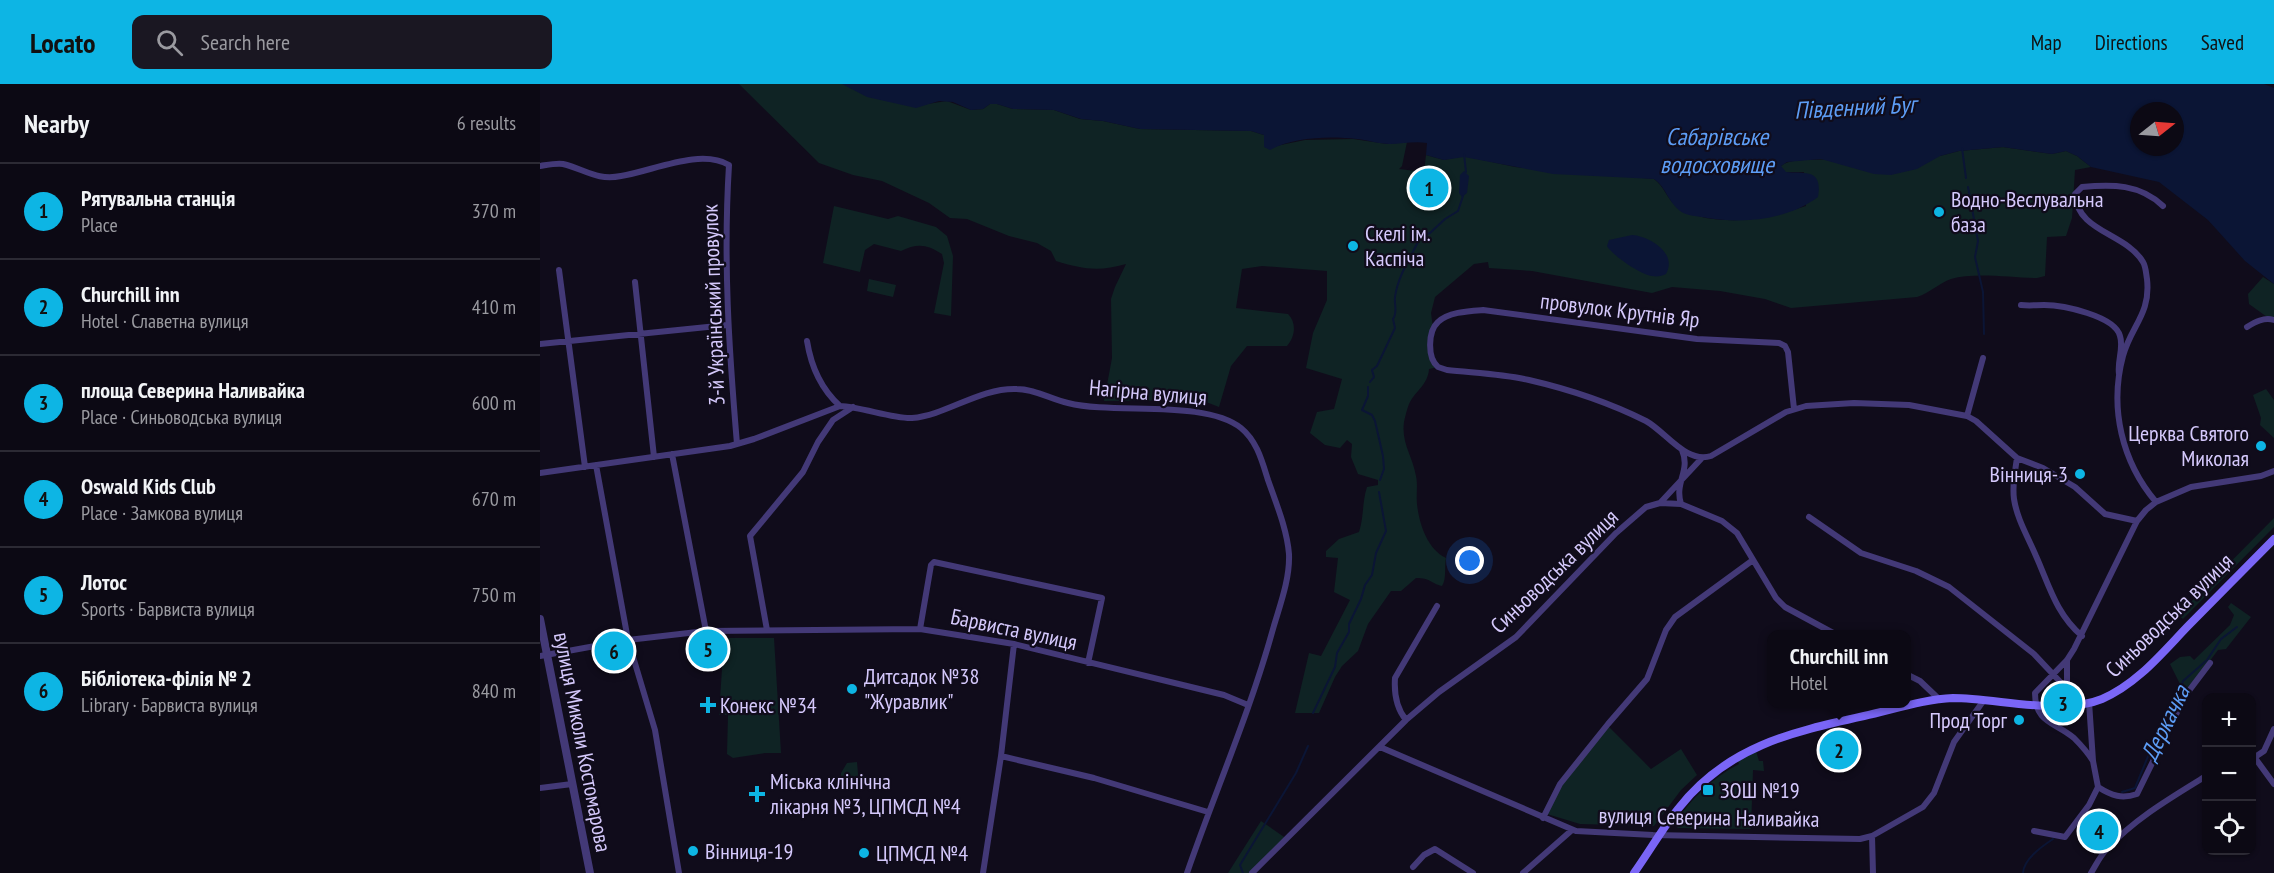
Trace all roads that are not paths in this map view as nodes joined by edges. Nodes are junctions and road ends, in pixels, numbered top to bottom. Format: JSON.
{"nodes":[{"id":1,"x":540,"y":166,"type":"edge"},
{"id":2,"x":2163,"y":206,"type":"dead end"},
{"id":3,"x":559,"y":270,"type":"dead end"},
{"id":4,"x":635,"y":282,"type":"dead end"},
{"id":5,"x":2021,"y":305,"type":"dead end"},
{"id":6,"x":2274,"y":320,"type":"edge"},
{"id":7,"x":727,"y":325,"type":"junction"},
{"id":8,"x":2247,"y":327,"type":"dead end"},
{"id":9,"x":642,"y":334,"type":"junction"},
{"id":10,"x":568,"y":341,"type":"junction"},
{"id":11,"x":807,"y":341,"type":"dead end"},
{"id":12,"x":540,"y":344,"type":"edge"},
{"id":13,"x":1983,"y":358,"type":"dead end"},
{"id":14,"x":2120,"y":380,"type":"junction"},
{"id":15,"x":840,"y":406,"type":"junction"},
{"id":16,"x":853,"y":406,"type":"junction"},
{"id":17,"x":1794,"y":409,"type":"junction"},
{"id":18,"x":1967,"y":416,"type":"junction"},
{"id":19,"x":737,"y":444,"type":"junction"},
{"id":20,"x":1682,"y":448,"type":"junction"},
{"id":21,"x":672,"y":454,"type":"junction"},
{"id":22,"x":654,"y":457,"type":"junction"},
{"id":23,"x":2017,"y":458,"type":"junction"},
{"id":24,"x":1701,"y":459,"type":"junction"},
{"id":25,"x":596,"y":465,"type":"junction"},
{"id":26,"x":585,"y":467,"type":"junction"},
{"id":27,"x":2274,"y":471,"type":"edge"},
{"id":28,"x":540,"y":473,"type":"edge"},
{"id":29,"x":1682,"y":478,"type":"junction"},
{"id":30,"x":1659,"y":502,"type":"junction"},
{"id":31,"x":2156,"y":502,"type":"junction"},
{"id":32,"x":1682,"y":504,"type":"junction"},
{"id":33,"x":1809,"y":516,"type":"dead end"},
{"id":34,"x":2137,"y":521,"type":"junction"},
{"id":35,"x":2274,"y":539,"type":"edge"},
{"id":36,"x":1753,"y":560,"type":"junction"},
{"id":37,"x":1437,"y":606,"type":"dead end"},
{"id":38,"x":540,"y":619,"type":"edge"},
{"id":39,"x":920,"y":628,"type":"junction"},
{"id":40,"x":766,"y":630,"type":"junction"},
{"id":41,"x":1828,"y":630,"type":"edge"},
{"id":42,"x":706,"y":631,"type":"junction"},
{"id":43,"x":2082,"y":636,"type":"junction"},
{"id":44,"x":628,"y":640,"type":"junction"},
{"id":45,"x":1014,"y":644,"type":"junction"},
{"id":46,"x":543,"y":656,"type":"edge"},
{"id":47,"x":2067,"y":660,"type":"junction"},
{"id":48,"x":1088,"y":663,"type":"junction"},
{"id":49,"x":2210,"y":663,"type":"dead end"},
{"id":50,"x":2053,"y":675,"type":"junction"},
{"id":51,"x":1911,"y":676,"type":"edge"},
{"id":52,"x":2067,"y":687,"type":"junction"},
{"id":53,"x":1940,"y":700,"type":"junction"},
{"id":54,"x":1984,"y":700,"type":"junction"},
{"id":55,"x":2085,"y":703,"type":"junction"},
{"id":56,"x":1248,"y":705,"type":"junction"},
{"id":57,"x":2035,"y":705,"type":"junction"},
{"id":58,"x":1911,"y":706,"type":"edge"},
{"id":59,"x":1903,"y":708,"type":"edge"},
{"id":60,"x":1406,"y":720,"type":"junction"},
{"id":61,"x":2274,"y":729,"type":"edge"},
{"id":62,"x":1380,"y":747,"type":"junction"},
{"id":63,"x":1001,"y":756,"type":"junction"},
{"id":64,"x":2256,"y":756,"type":"edge"},
{"id":65,"x":2093,"y":761,"type":"junction"},
{"id":66,"x":2256,"y":762,"type":"edge"},
{"id":67,"x":2202,"y":778,"type":"edge"},
{"id":68,"x":572,"y":784,"type":"junction"},
{"id":69,"x":2274,"y":784,"type":"edge"},
{"id":70,"x":540,"y":788,"type":"edge"},
{"id":71,"x":2098,"y":788,"type":"junction"},
{"id":72,"x":1208,"y":812,"type":"junction"},
{"id":73,"x":1544,"y":818,"type":"junction"},
{"id":74,"x":1572,"y":830,"type":"junction"},
{"id":75,"x":2034,"y":831,"type":"dead end"},
{"id":76,"x":1661,"y":835,"type":"junction"},
{"id":77,"x":1872,"y":837,"type":"junction"},
{"id":78,"x":1413,"y":867,"type":"dead end"},
{"id":79,"x":590,"y":873,"type":"edge"},
{"id":80,"x":679,"y":873,"type":"edge"},
{"id":81,"x":983,"y":873,"type":"edge"},
{"id":82,"x":1187,"y":873,"type":"edge"},
{"id":83,"x":1252,"y":873,"type":"edge"},
{"id":84,"x":1473,"y":873,"type":"edge"},
{"id":85,"x":1523,"y":873,"type":"edge"},
{"id":86,"x":1634,"y":873,"type":"edge"},
{"id":87,"x":1873,"y":873,"type":"edge"},
{"id":88,"x":2091,"y":873,"type":"edge"}],
"edges":[{"from":1,"to":7,"type":"street","name":"3-й Український провулок"},
{"from":2,"to":14,"type":"street"},
{"from":3,"to":10,"type":"street"},
{"from":4,"to":9,"type":"street"},
{"from":5,"to":14,"type":"street"},
{"from":6,"to":8,"type":"street"},
{"from":7,"to":9,"type":"street"},
{"from":7,"to":19,"type":"street","name":"3-й Український провулок"},
{"from":9,"to":10,"type":"street"},
{"from":9,"to":22,"type":"street"},
{"from":10,"to":12,"type":"street"},
{"from":10,"to":26,"type":"street"},
{"from":11,"to":15,"type":"street"},
{"from":13,"to":18,"type":"street"},
{"from":14,"to":31,"type":"street"},
{"from":15,"to":16,"type":"street","name":"Нагірна вулиця"},
{"from":15,"to":19,"type":"street"},
{"from":16,"to":40,"type":"street"},
{"from":16,"to":56,"type":"street","name":"Нагірна вулиця"},
{"from":17,"to":18,"type":"street"},
{"from":17,"to":20,"type":"street","name":"провулок Крутнів Яр"},
{"from":17,"to":24,"type":"street","name":"Синьоводська вулиця"},
{"from":18,"to":23,"type":"street"},
{"from":19,"to":21,"type":"street"},
{"from":20,"to":24,"type":"street"},
{"from":20,"to":29,"type":"street"},
{"from":21,"to":22,"type":"street"},
{"from":21,"to":42,"type":"street"},
{"from":22,"to":25,"type":"street"},
{"from":23,"to":34,"type":"street"},
{"from":23,"to":43,"type":"street"},
{"from":24,"to":29,"type":"street","name":"Синьоводська вулиця"},
{"from":25,"to":26,"type":"street"},
{"from":25,"to":44,"type":"street"},
{"from":26,"to":28,"type":"street"},
{"from":27,"to":31,"type":"street","name":"Синьоводська вулиця"},
{"from":29,"to":30,"type":"street","name":"Синьоводська вулиця"},
{"from":29,"to":32,"type":"street"},
{"from":30,"to":32,"type":"street"},
{"from":30,"to":60,"type":"street","name":"Синьоводська вулиця"},
{"from":31,"to":34,"type":"street","name":"Синьоводська вулиця"},
{"from":32,"to":36,"type":"street"},
{"from":33,"to":50,"type":"street"},
{"from":34,"to":43,"type":"street","name":"Синьоводська вулиця"},
{"from":35,"to":55,"type":"main road","name":"Синьоводська вулиця"},
{"from":36,"to":41,"type":"street"},
{"from":36,"to":73,"type":"street"},
{"from":37,"to":60,"type":"street"},
{"from":38,"to":46,"type":"street","name":"вулиця Миколи Костомарова"},
{"from":39,"to":40,"type":"street","name":"Барвиста вулиця"},
{"from":39,"to":45,"type":"street","name":"Барвиста вулиця"},
{"from":39,"to":48,"type":"street"},
{"from":40,"to":42,"type":"street","name":"Барвиста вулиця"},
{"from":42,"to":44,"type":"street","name":"Барвиста вулиця"},
{"from":43,"to":47,"type":"street","name":"Синьоводська вулиця"},
{"from":44,"to":46,"type":"street","name":"Барвиста вулиця"},
{"from":44,"to":80,"type":"street"},
{"from":45,"to":48,"type":"street","name":"Барвиста вулиця"},
{"from":45,"to":63,"type":"street"},
{"from":46,"to":68,"type":"street","name":"вулиця Миколи Костомарова"},
{"from":47,"to":50,"type":"street","name":"Синьоводська вулиця"},
{"from":47,"to":52,"type":"street","name":"Синьоводська вулиця"},
{"from":48,"to":56,"type":"street","name":"Барвиста вулиця"},
{"from":49,"to":71,"type":"street"},
{"from":50,"to":52,"type":"street"},
{"from":50,"to":57,"type":"street","name":"Синьоводська вулиця"},
{"from":51,"to":53,"type":"street"},
{"from":52,"to":55,"type":"street"},
{"from":53,"to":54,"type":"main road","name":"Синьоводська вулиця"},
{"from":53,"to":58,"type":"main road","name":"Синьоводська вулиця"},
{"from":54,"to":57,"type":"main road","name":"Синьоводська вулиця"},
{"from":54,"to":77,"type":"street","name":"вулиця Северина Наливайка"},
{"from":55,"to":57,"type":"main road","name":"Синьоводська вулиця"},
{"from":55,"to":65,"type":"street"},
{"from":56,"to":72,"type":"street","name":"Нагірна вулиця"},
{"from":57,"to":65,"type":"street"},
{"from":59,"to":76,"type":"main road","name":"Синьоводська вулиця"},
{"from":60,"to":62,"type":"street","name":"Синьоводська вулиця"},
{"from":61,"to":64,"type":"street"},
{"from":62,"to":73,"type":"street","name":"вулиця Северина Наливайка"},
{"from":62,"to":83,"type":"street","name":"Синьоводська вулиця"},
{"from":63,"to":72,"type":"street"},
{"from":63,"to":81,"type":"street"},
{"from":65,"to":71,"type":"street"},
{"from":66,"to":69,"type":"street"},
{"from":67,"to":88,"type":"street"},
{"from":68,"to":70,"type":"street"},
{"from":68,"to":79,"type":"street","name":"вулиця Миколи Костомарова"},
{"from":71,"to":75,"type":"street"},
{"from":72,"to":82,"type":"street","name":"Нагірна вулиця"},
{"from":73,"to":74,"type":"street","name":"вулиця Северина Наливайка"},
{"from":74,"to":76,"type":"street","name":"вулиця Северина Наливайка"},
{"from":74,"to":85,"type":"street"},
{"from":76,"to":77,"type":"street","name":"вулиця Северина Наливайка"},
{"from":76,"to":86,"type":"main road","name":"Синьоводська вулиця"},
{"from":77,"to":87,"type":"street"},
{"from":78,"to":84,"type":"street"}]}
